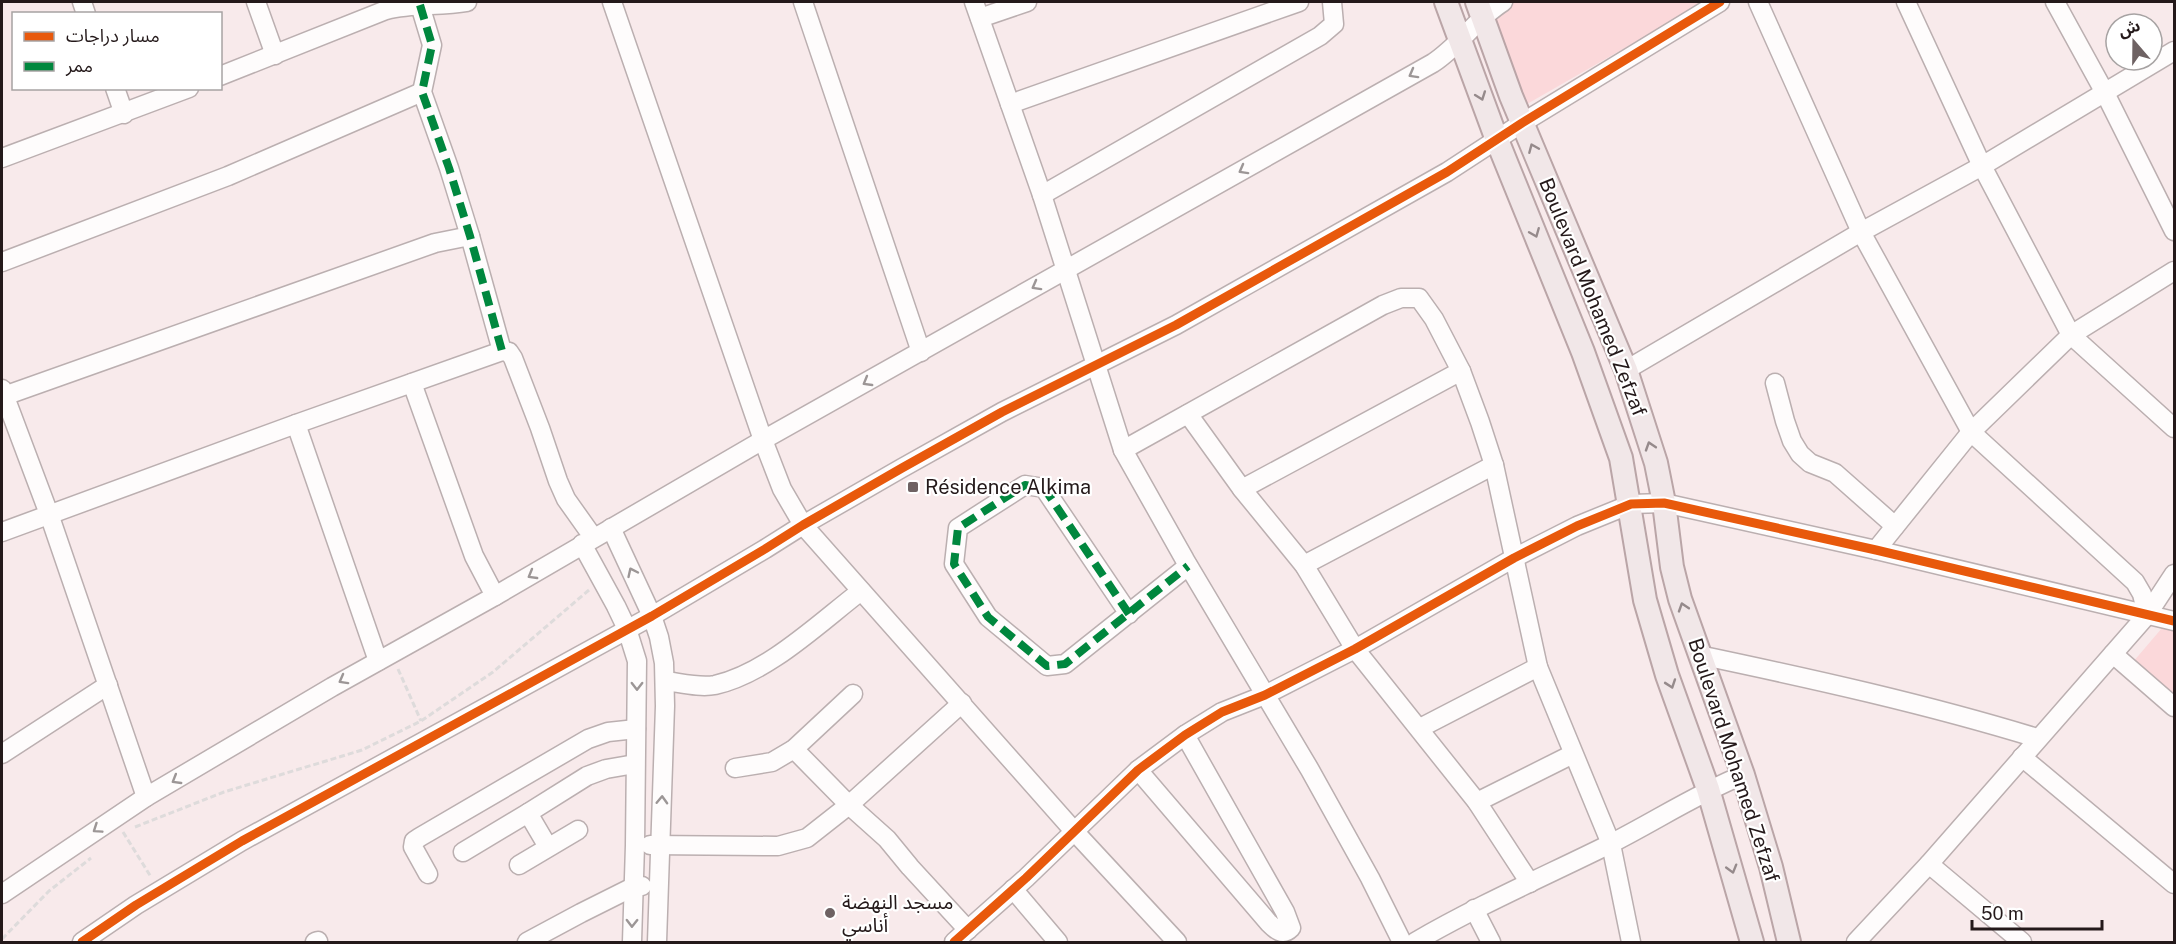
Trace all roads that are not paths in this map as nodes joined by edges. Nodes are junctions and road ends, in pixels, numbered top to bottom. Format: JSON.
{"nodes":[{"id":1,"x":256,"y":2,"type":"edge"},
{"id":2,"x":467,"y":2,"type":"edge"},
{"id":3,"x":612,"y":2,"type":"edge"},
{"id":4,"x":803,"y":2,"type":"edge"},
{"id":5,"x":1027,"y":2,"type":"edge"},
{"id":6,"x":1299,"y":2,"type":"edge"},
{"id":7,"x":1332,"y":2,"type":"edge"},
{"id":8,"x":1446,"y":2,"type":"edge"},
{"id":9,"x":1503,"y":2,"type":"edge"},
{"id":10,"x":1720,"y":2,"type":"edge"},
{"id":11,"x":1758,"y":2,"type":"edge"},
{"id":12,"x":1906,"y":2,"type":"edge"},
{"id":13,"x":2055,"y":2,"type":"edge"},
{"id":14,"x":419,"y":3,"type":"edge"},
{"id":15,"x":977,"y":10,"type":"edge"},
{"id":16,"x":1480,"y":10,"type":"edge"},
{"id":17,"x":1460,"y":41,"type":"junction"},
{"id":18,"x":2174,"y":52,"type":"edge"},
{"id":19,"x":275,"y":55,"type":"junction"},
{"id":20,"x":222,"y":75,"type":"edge"},
{"id":21,"x":116,"y":90,"type":"edge"},
{"id":22,"x":184,"y":90,"type":"edge"},
{"id":23,"x":422,"y":92,"type":"junction"},
{"id":24,"x":2105,"y":93,"type":"junction"},
{"id":25,"x":1010,"y":104,"type":"junction"},
{"id":26,"x":124,"y":114,"type":"junction"},
{"id":27,"x":1522,"y":123,"type":"junction"},
{"id":28,"x":1497,"y":140,"type":"junction"},
{"id":29,"x":2,"y":158,"type":"edge"},
{"id":30,"x":1982,"y":166,"type":"junction"},
{"id":31,"x":1042,"y":195,"type":"junction"},
{"id":32,"x":2175,"y":231,"type":"edge"},
{"id":33,"x":1861,"y":232,"type":"junction"},
{"id":34,"x":471,"y":236,"type":"junction"},
{"id":35,"x":2,"y":262,"type":"edge"},
{"id":36,"x":1066,"y":269,"type":"junction"},
{"id":37,"x":2175,"y":271,"type":"edge"},
{"id":38,"x":2072,"y":335,"type":"junction"},
{"id":39,"x":502,"y":351,"type":"junction"},
{"id":40,"x":921,"y":352,"type":"junction"},
{"id":41,"x":1097,"y":366,"type":"junction"},
{"id":42,"x":1626,"y":370,"type":"junction"},
{"id":43,"x":1461,"y":371,"type":"junction"},
{"id":44,"x":412,"y":383,"type":"junction"},
{"id":45,"x":1775,"y":383,"type":"dead end"},
{"id":46,"x":3,"y":392,"type":"edge"},
{"id":47,"x":1188,"y":414,"type":"junction"},
{"id":48,"x":296,"y":424,"type":"junction"},
{"id":49,"x":2175,"y":428,"type":"edge"},
{"id":50,"x":1971,"y":432,"type":"junction"},
{"id":51,"x":763,"y":440,"type":"junction"},
{"id":52,"x":1124,"y":450,"type":"junction"},
{"id":53,"x":1494,"y":465,"type":"junction"},
{"id":54,"x":1242,"y":489,"type":"junction"},
{"id":55,"x":1664,"y":503,"type":"junction"},
{"id":56,"x":1630,"y":504,"type":"junction"},
{"id":57,"x":49,"y":514,"type":"junction"},
{"id":58,"x":803,"y":525,"type":"junction"},
{"id":59,"x":1895,"y":526,"type":"junction"},
{"id":60,"x":611,"y":528,"type":"junction"},
{"id":61,"x":2,"y":532,"type":"edge"},
{"id":62,"x":587,"y":541,"type":"junction"},
{"id":63,"x":1876,"y":550,"type":"junction"},
{"id":64,"x":1514,"y":558,"type":"junction"},
{"id":65,"x":1304,"y":565,"type":"junction"},
{"id":66,"x":1188,"y":566,"type":"junction"},
{"id":67,"x":2175,"y":574,"type":"edge"},
{"id":68,"x":861,"y":591,"type":"junction"},
{"id":69,"x":495,"y":596,"type":"junction"},
{"id":70,"x":1128,"y":614,"type":"junction"},
{"id":71,"x":2147,"y":615,"type":"junction"},
{"id":72,"x":652,"y":616,"type":"junction"},
{"id":73,"x":2175,"y":621,"type":"edge"},
{"id":74,"x":627,"y":629,"type":"junction"},
{"id":75,"x":1355,"y":650,"type":"junction"},
{"id":76,"x":2113,"y":654,"type":"junction"},
{"id":77,"x":1699,"y":655,"type":"junction"},
{"id":78,"x":385,"y":657,"type":"junction"},
{"id":79,"x":1538,"y":667,"type":"junction"},
{"id":80,"x":665,"y":681,"type":"junction"},
{"id":81,"x":108,"y":685,"type":"junction"},
{"id":82,"x":854,"y":694,"type":"dead end"},
{"id":83,"x":1265,"y":695,"type":"junction"},
{"id":84,"x":962,"y":703,"type":"junction"},
{"id":85,"x":2175,"y":707,"type":"edge"},
{"id":86,"x":1420,"y":728,"type":"junction"},
{"id":87,"x":636,"y":729,"type":"junction"},
{"id":88,"x":1185,"y":735,"type":"junction"},
{"id":89,"x":2037,"y":738,"type":"junction"},
{"id":90,"x":794,"y":749,"type":"junction"},
{"id":91,"x":2,"y":754,"type":"edge"},
{"id":92,"x":1573,"y":754,"type":"junction"},
{"id":93,"x":2022,"y":757,"type":"junction"},
{"id":94,"x":635,"y":764,"type":"junction"},
{"id":95,"x":735,"y":768,"type":"dead end"},
{"id":96,"x":1138,"y":770,"type":"junction"},
{"id":97,"x":1743,"y":775,"type":"junction"},
{"id":98,"x":1708,"y":789,"type":"junction"},
{"id":99,"x":146,"y":797,"type":"junction"},
{"id":100,"x":1477,"y":802,"type":"junction"},
{"id":101,"x":849,"y":805,"type":"junction"},
{"id":102,"x":528,"y":813,"type":"junction"},
{"id":103,"x":578,"y":830,"type":"dead end"},
{"id":104,"x":1074,"y":831,"type":"junction"},
{"id":105,"x":1611,"y":844,"type":"junction"},
{"id":106,"x":635,"y":845,"type":"junction"},
{"id":107,"x":660,"y":845,"type":"junction"},
{"id":108,"x":548,"y":847,"type":"junction"},
{"id":109,"x":463,"y":852,"type":"dead end"},
{"id":110,"x":1929,"y":864,"type":"junction"},
{"id":111,"x":519,"y":865,"type":"dead end"},
{"id":112,"x":428,"y":874,"type":"dead end"},
{"id":113,"x":1530,"y":883,"type":"junction"},
{"id":114,"x":658,"y":884,"type":"junction"},
{"id":115,"x":2175,"y":884,"type":"edge"},
{"id":116,"x":633,"y":887,"type":"junction"},
{"id":117,"x":1013,"y":889,"type":"junction"},
{"id":118,"x":2,"y":894,"type":"edge"},
{"id":119,"x":1474,"y":909,"type":"junction"},
{"id":120,"x":968,"y":930,"type":"junction"},
{"id":121,"x":1445,"y":935,"type":"edge"},
{"id":122,"x":82,"y":942,"type":"edge"},
{"id":123,"x":527,"y":942,"type":"edge"},
{"id":124,"x":632,"y":942,"type":"edge"},
{"id":125,"x":657,"y":942,"type":"edge"},
{"id":126,"x":954,"y":942,"type":"edge"},
{"id":127,"x":1058,"y":942,"type":"edge"},
{"id":128,"x":1177,"y":942,"type":"edge"},
{"id":129,"x":1402,"y":942,"type":"edge"},
{"id":130,"x":1415,"y":942,"type":"edge"},
{"id":131,"x":1491,"y":942,"type":"edge"},
{"id":132,"x":1631,"y":942,"type":"edge"},
{"id":133,"x":1752,"y":942,"type":"edge"},
{"id":134,"x":1789,"y":942,"type":"edge"},
{"id":135,"x":1857,"y":942,"type":"edge"},
{"id":136,"x":2022,"y":942,"type":"edge"}],
"edges":[{"from":1,"to":19,"type":"street"},
{"from":2,"to":14,"type":"street"},
{"from":3,"to":51,"type":"street"},
{"from":4,"to":40,"type":"street"},
{"from":5,"to":15,"type":"street"},
{"from":6,"to":25,"type":"street"},
{"from":7,"to":31,"type":"street"},
{"from":8,"to":17,"type":"main road","name":"Boulevard Mohamed Zefzaf"},
{"from":9,"to":16,"type":"street"},
{"from":10,"to":27,"type":"street"},
{"from":11,"to":33,"type":"street"},
{"from":12,"to":30,"type":"street"},
{"from":13,"to":24,"type":"street"},
{"from":14,"to":19,"type":"street"},
{"from":14,"to":23,"type":"street"},
{"from":15,"to":25,"type":"street"},
{"from":16,"to":17,"type":"street"},
{"from":16,"to":27,"type":"main road","name":"Boulevard Mohamed Zefzaf"},
{"from":17,"to":28,"type":"main road","name":"Boulevard Mohamed Zefzaf","one_way":true},
{"from":17,"to":36,"type":"street","one_way":true},
{"from":18,"to":24,"type":"street"},
{"from":19,"to":20,"type":"street"},
{"from":21,"to":26,"type":"street"},
{"from":22,"to":26,"type":"street"},
{"from":23,"to":34,"type":"street"},
{"from":23,"to":35,"type":"street"},
{"from":24,"to":30,"type":"street"},
{"from":24,"to":32,"type":"street"},
{"from":25,"to":31,"type":"street"},
{"from":26,"to":29,"type":"street"},
{"from":27,"to":28,"type":"street"},
{"from":42,"to":27,"type":"main road","name":"Boulevard Mohamed Zefzaf","one_way":true},
{"from":28,"to":41,"type":"street"},
{"from":28,"to":56,"type":"main road","name":"Boulevard Mohamed Zefzaf","one_way":true},
{"from":30,"to":33,"type":"street"},
{"from":30,"to":38,"type":"street"},
{"from":31,"to":36,"type":"street"},
{"from":33,"to":42,"type":"street"},
{"from":33,"to":50,"type":"street"},
{"from":34,"to":39,"type":"street"},
{"from":34,"to":46,"type":"street"},
{"from":36,"to":40,"type":"street","one_way":true},
{"from":36,"to":41,"type":"street"},
{"from":37,"to":38,"type":"street"},
{"from":38,"to":49,"type":"street"},
{"from":38,"to":50,"type":"street"},
{"from":39,"to":44,"type":"street"},
{"from":39,"to":62,"type":"street"},
{"from":40,"to":51,"type":"street","one_way":true},
{"from":41,"to":52,"type":"street"},
{"from":41,"to":58,"type":"street"},
{"from":55,"to":42,"type":"main road","name":"Boulevard Mohamed Zefzaf","one_way":true},
{"from":43,"to":47,"type":"street"},
{"from":43,"to":53,"type":"street"},
{"from":43,"to":54,"type":"street"},
{"from":44,"to":48,"type":"street"},
{"from":44,"to":69,"type":"street"},
{"from":45,"to":59,"type":"street"},
{"from":46,"to":57,"type":"street"},
{"from":47,"to":52,"type":"street"},
{"from":47,"to":54,"type":"street"},
{"from":48,"to":57,"type":"street"},
{"from":48,"to":78,"type":"street"},
{"from":50,"to":59,"type":"street"},
{"from":50,"to":71,"type":"street"},
{"from":51,"to":58,"type":"street"},
{"from":51,"to":60,"type":"street"},
{"from":52,"to":66,"type":"street"},
{"from":53,"to":64,"type":"street"},
{"from":53,"to":65,"type":"street"},
{"from":54,"to":65,"type":"street"},
{"from":55,"to":56,"type":"street"},
{"from":55,"to":63,"type":"street"},
{"from":77,"to":55,"type":"main road","name":"Boulevard Mohamed Zefzaf","one_way":true},
{"from":56,"to":64,"type":"street"},
{"from":56,"to":98,"type":"main road","name":"Boulevard Mohamed Zefzaf","one_way":true},
{"from":57,"to":61,"type":"street"},
{"from":57,"to":81,"type":"street"},
{"from":58,"to":68,"type":"street"},
{"from":58,"to":72,"type":"street"},
{"from":59,"to":63,"type":"street"},
{"from":60,"to":62,"type":"street"},
{"from":72,"to":60,"type":"street","one_way":true},
{"from":62,"to":69,"type":"street","one_way":true},
{"from":62,"to":74,"type":"street"},
{"from":63,"to":71,"type":"street"},
{"from":64,"to":75,"type":"street"},
{"from":64,"to":79,"type":"street"},
{"from":65,"to":75,"type":"street"},
{"from":66,"to":70,"type":"street"},
{"from":66,"to":83,"type":"street"},
{"from":67,"to":71,"type":"street"},
{"from":68,"to":80,"type":"street"},
{"from":68,"to":84,"type":"street"},
{"from":69,"to":78,"type":"street"},
{"from":70,"to":70,"type":"street"},
{"from":71,"to":73,"type":"street"},
{"from":71,"to":76,"type":"street"},
{"from":72,"to":74,"type":"street"},
{"from":72,"to":80,"type":"street"},
{"from":74,"to":87,"type":"street","one_way":true},
{"from":74,"to":122,"type":"street"},
{"from":75,"to":83,"type":"street"},
{"from":75,"to":86,"type":"street"},
{"from":76,"to":85,"type":"street"},
{"from":76,"to":89,"type":"street"},
{"from":77,"to":89,"type":"street"},
{"from":77,"to":97,"type":"main road","name":"Boulevard Mohamed Zefzaf"},
{"from":78,"to":99,"type":"street","one_way":true},
{"from":79,"to":86,"type":"street"},
{"from":79,"to":92,"type":"street"},
{"from":107,"to":80,"type":"street","one_way":true},
{"from":81,"to":91,"type":"street"},
{"from":81,"to":99,"type":"street"},
{"from":82,"to":90,"type":"street"},
{"from":83,"to":88,"type":"street"},
{"from":83,"to":129,"type":"street"},
{"from":84,"to":101,"type":"street"},
{"from":84,"to":104,"type":"street"},
{"from":86,"to":100,"type":"street"},
{"from":87,"to":94,"type":"street"},
{"from":87,"to":112,"type":"street"},
{"from":88,"to":96,"type":"street"},
{"from":88,"to":96,"type":"street"},
{"from":89,"to":93,"type":"street"},
{"from":90,"to":95,"type":"street"},
{"from":90,"to":101,"type":"street"},
{"from":92,"to":100,"type":"street"},
{"from":92,"to":105,"type":"street"},
{"from":93,"to":110,"type":"street"},
{"from":93,"to":115,"type":"street"},
{"from":94,"to":102,"type":"street"},
{"from":94,"to":106,"type":"street"},
{"from":96,"to":104,"type":"street"},
{"from":97,"to":98,"type":"street"},
{"from":97,"to":134,"type":"main road","name":"Boulevard Mohamed Zefzaf"},
{"from":98,"to":105,"type":"street"},
{"from":98,"to":133,"type":"main road","name":"Boulevard Mohamed Zefzaf","one_way":true},
{"from":99,"to":118,"type":"street","one_way":true},
{"from":100,"to":113,"type":"street"},
{"from":101,"to":107,"type":"street"},
{"from":101,"to":120,"type":"street"},
{"from":102,"to":108,"type":"street"},
{"from":102,"to":109,"type":"street"},
{"from":103,"to":108,"type":"street"},
{"from":104,"to":117,"type":"street"},
{"from":104,"to":128,"type":"street"},
{"from":105,"to":113,"type":"street"},
{"from":105,"to":132,"type":"street"},
{"from":106,"to":107,"type":"street"},
{"from":106,"to":116,"type":"street"},
{"from":107,"to":114,"type":"street"},
{"from":108,"to":111,"type":"street"},
{"from":110,"to":135,"type":"street"},
{"from":110,"to":136,"type":"street"},
{"from":113,"to":119,"type":"street"},
{"from":114,"to":116,"type":"street"},
{"from":114,"to":125,"type":"street"},
{"from":116,"to":123,"type":"street"},
{"from":116,"to":124,"type":"street","one_way":true},
{"from":117,"to":120,"type":"street"},
{"from":117,"to":127,"type":"street"},
{"from":119,"to":121,"type":"street"},
{"from":119,"to":131,"type":"street"},
{"from":120,"to":126,"type":"street"},
{"from":121,"to":130,"type":"street"}]}
